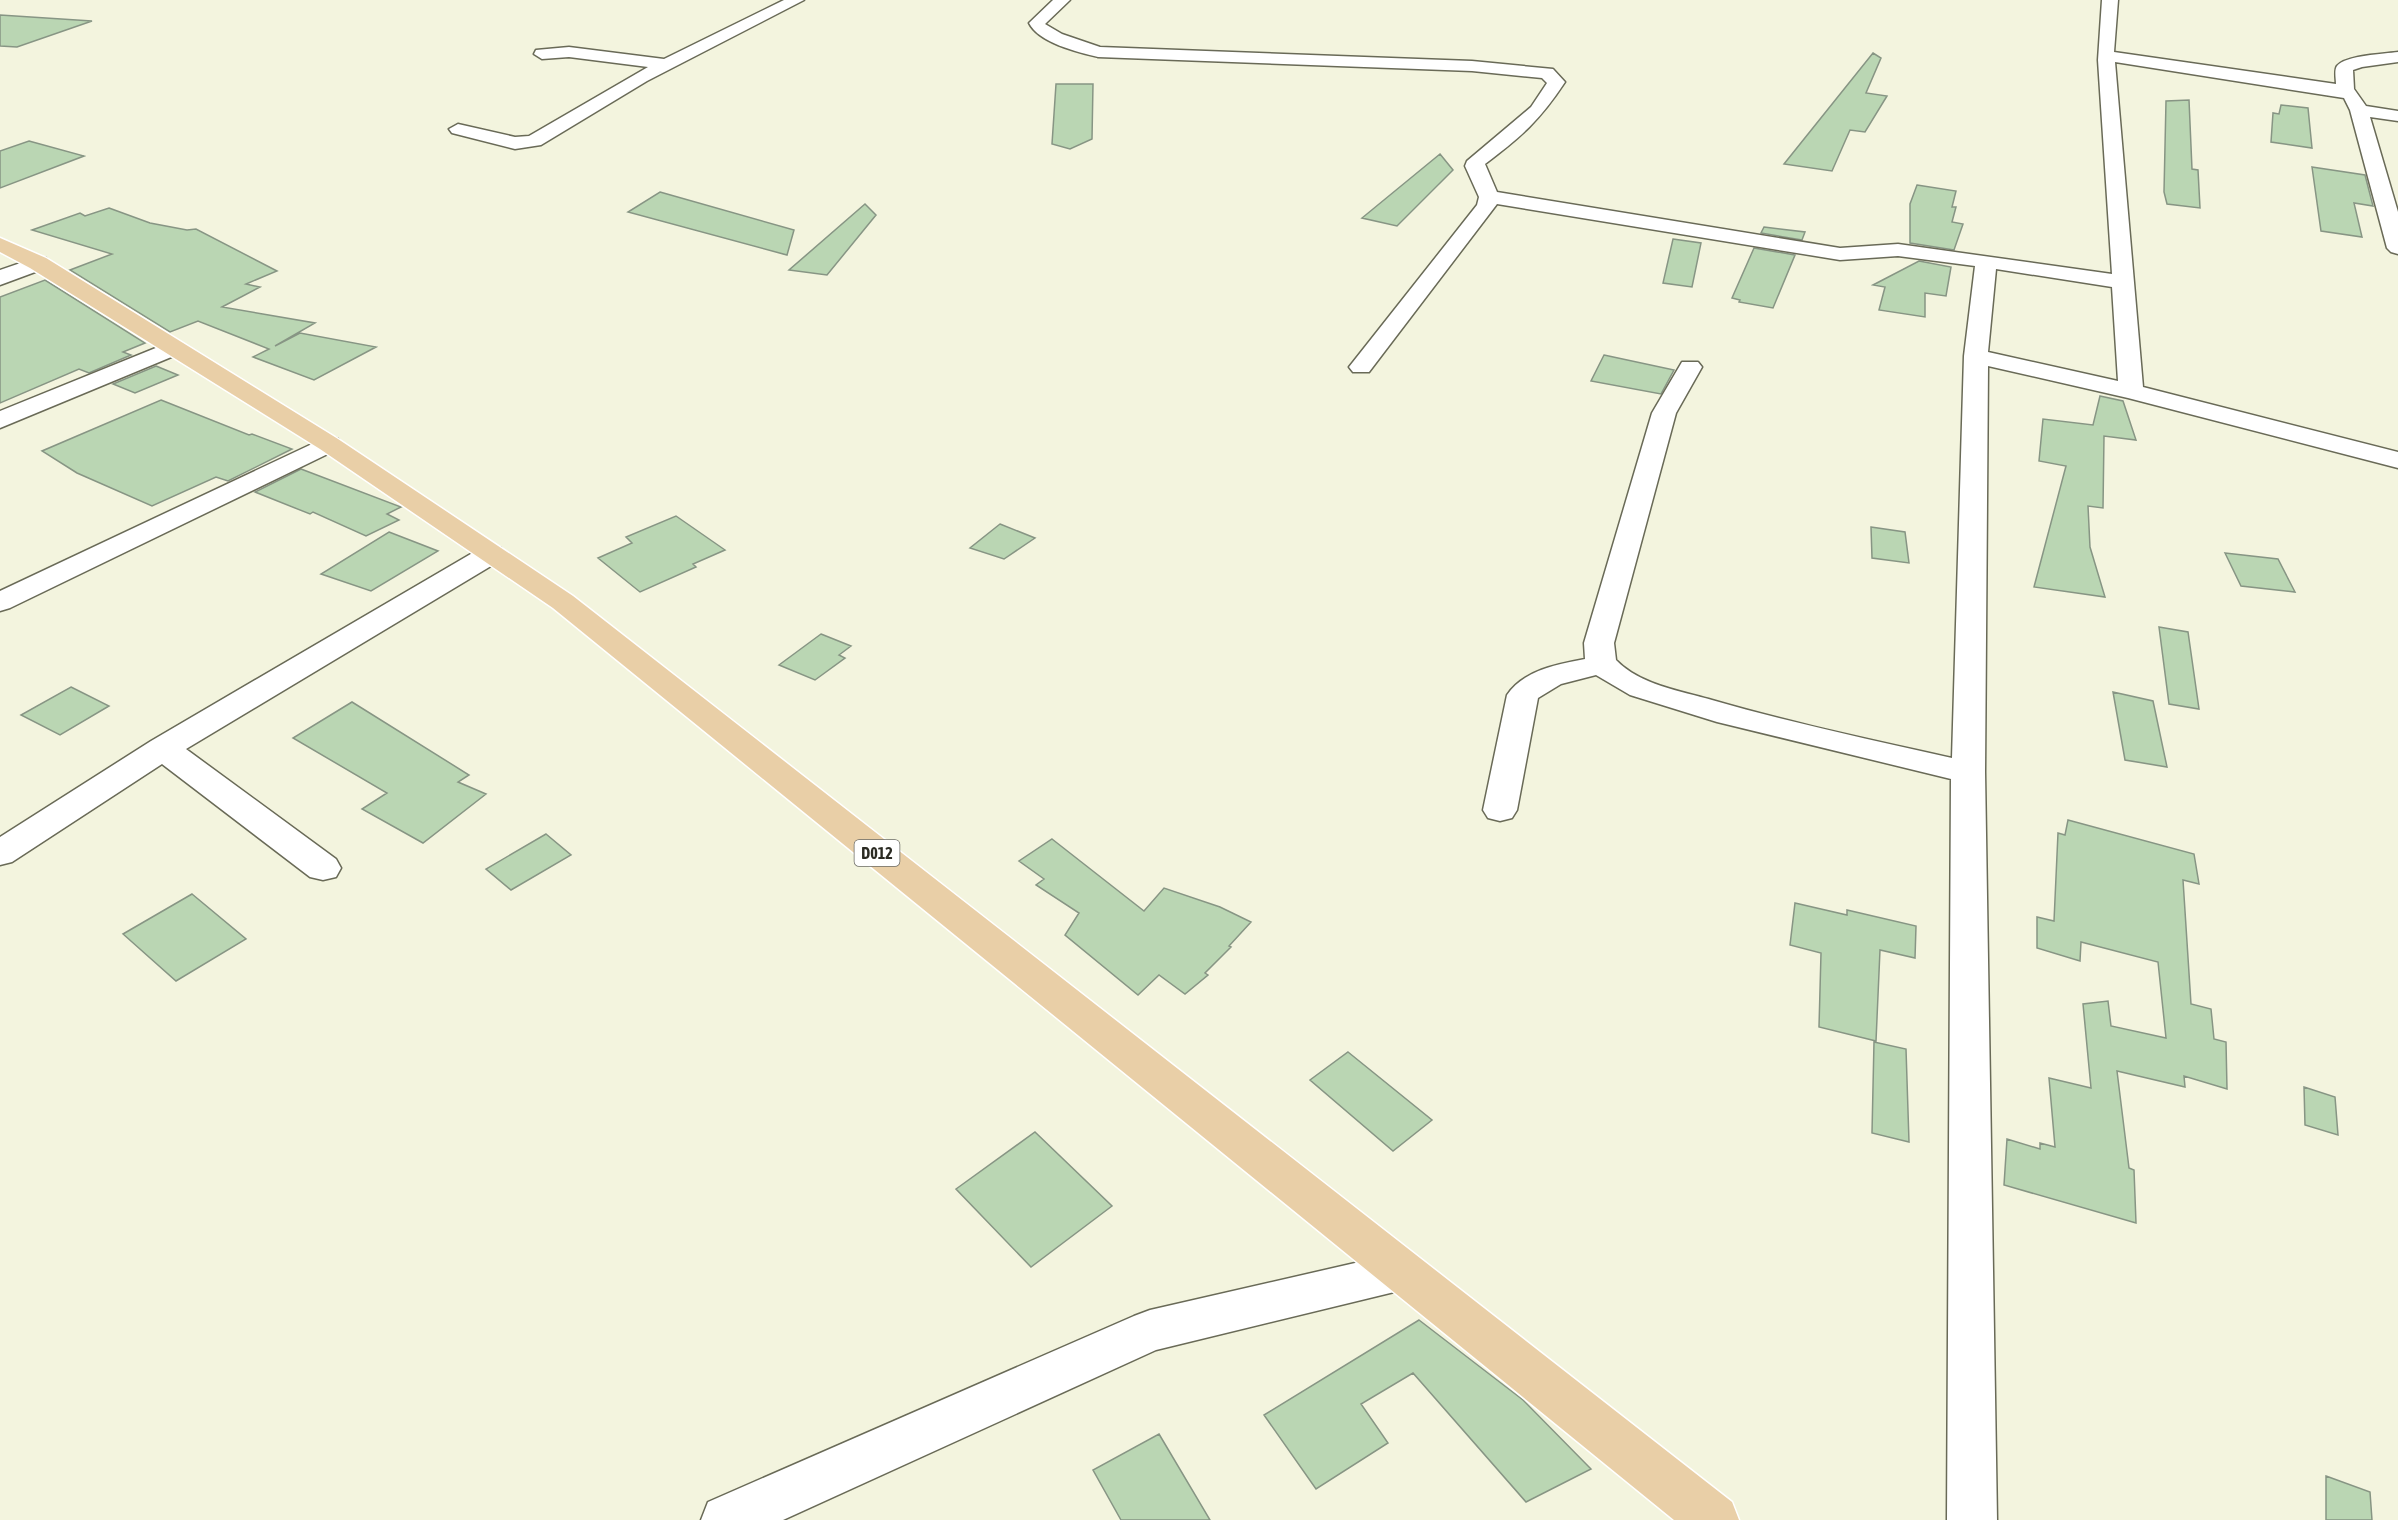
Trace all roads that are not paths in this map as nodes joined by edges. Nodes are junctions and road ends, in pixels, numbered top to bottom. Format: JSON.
{"nodes":[{"id":1,"x":1062,"y":0,"type":"edge"},
{"id":2,"x":2110,"y":0,"type":"edge"},
{"id":3,"x":758,"y":1,"type":"edge"},
{"id":4,"x":791,"y":2,"type":"edge"},
{"id":5,"x":542,"y":54,"type":"dead end"},
{"id":6,"x":2106,"y":57,"type":"junction"},
{"id":7,"x":2398,"y":57,"type":"edge"},
{"id":8,"x":664,"y":64,"type":"junction"},
{"id":9,"x":2344,"y":91,"type":"junction"},
{"id":10,"x":2359,"y":110,"type":"junction"},
{"id":11,"x":2398,"y":116,"type":"edge"},
{"id":12,"x":458,"y":129,"type":"dead end"},
{"id":13,"x":2389,"y":190,"type":"edge"},
{"id":14,"x":1490,"y":197,"type":"junction"},
{"id":15,"x":2398,"y":248,"type":"edge"},
{"id":16,"x":1986,"y":261,"type":"junction"},
{"id":17,"x":1,"y":267,"type":"edge"},
{"id":18,"x":2123,"y":282,"type":"junction"},
{"id":19,"x":173,"y":348,"type":"junction"},
{"id":20,"x":1976,"y":356,"type":"junction"},
{"id":21,"x":1361,"y":367,"type":"dead end"},
{"id":22,"x":1690,"y":367,"type":"dead end"},
{"id":23,"x":2131,"y":391,"type":"junction"},
{"id":24,"x":0,"y":420,"type":"edge"},
{"id":25,"x":329,"y":444,"type":"junction"},
{"id":26,"x":2398,"y":459,"type":"edge"},
{"id":27,"x":491,"y":554,"type":"junction"},
{"id":28,"x":0,"y":602,"type":"edge"},
{"id":29,"x":1603,"y":665,"type":"junction"},
{"id":30,"x":163,"y":748,"type":"junction"},
{"id":31,"x":1968,"y":772,"type":"junction"},
{"id":32,"x":1500,"y":810,"type":"dead end"},
{"id":33,"x":0,"y":853,"type":"edge"},
{"id":34,"x":323,"y":868,"type":"dead end"},
{"id":35,"x":1403,"y":1272,"type":"junction"},
{"id":36,"x":726,"y":1520,"type":"edge"},
{"id":37,"x":1714,"y":1520,"type":"edge"},
{"id":38,"x":1972,"y":1520,"type":"edge"}],
"edges":[{"from":1,"to":14,"type":"street"},
{"from":2,"to":6,"type":"street"},
{"from":3,"to":4,"type":"street"},
{"from":4,"to":8,"type":"street"},
{"from":5,"to":8,"type":"street"},
{"from":6,"to":9,"type":"street"},
{"from":6,"to":18,"type":"street"},
{"from":7,"to":9,"type":"street"},
{"from":8,"to":12,"type":"street"},
{"from":9,"to":10,"type":"street"},
{"from":10,"to":11,"type":"street"},
{"from":10,"to":13,"type":"street"},
{"from":13,"to":15,"type":"street"},
{"from":14,"to":16,"type":"street"},
{"from":14,"to":21,"type":"street"},
{"from":16,"to":18,"type":"street"},
{"from":16,"to":20,"type":"street"},
{"from":17,"to":19,"type":"main road","number":"D012"},
{"from":18,"to":23,"type":"street"},
{"from":19,"to":24,"type":"street"},
{"from":19,"to":25,"type":"main road","number":"D012"},
{"from":20,"to":23,"type":"street"},
{"from":20,"to":31,"type":"street"},
{"from":22,"to":29,"type":"street"},
{"from":23,"to":26,"type":"street"},
{"from":25,"to":27,"type":"main road","number":"D012"},
{"from":25,"to":28,"type":"street"},
{"from":27,"to":30,"type":"street"},
{"from":27,"to":35,"type":"main road","number":"D012"},
{"from":29,"to":31,"type":"street"},
{"from":29,"to":32,"type":"street"},
{"from":30,"to":33,"type":"street"},
{"from":30,"to":34,"type":"street"},
{"from":31,"to":38,"type":"street"},
{"from":35,"to":36,"type":"street"},
{"from":35,"to":37,"type":"main road","number":"D012"}]}
